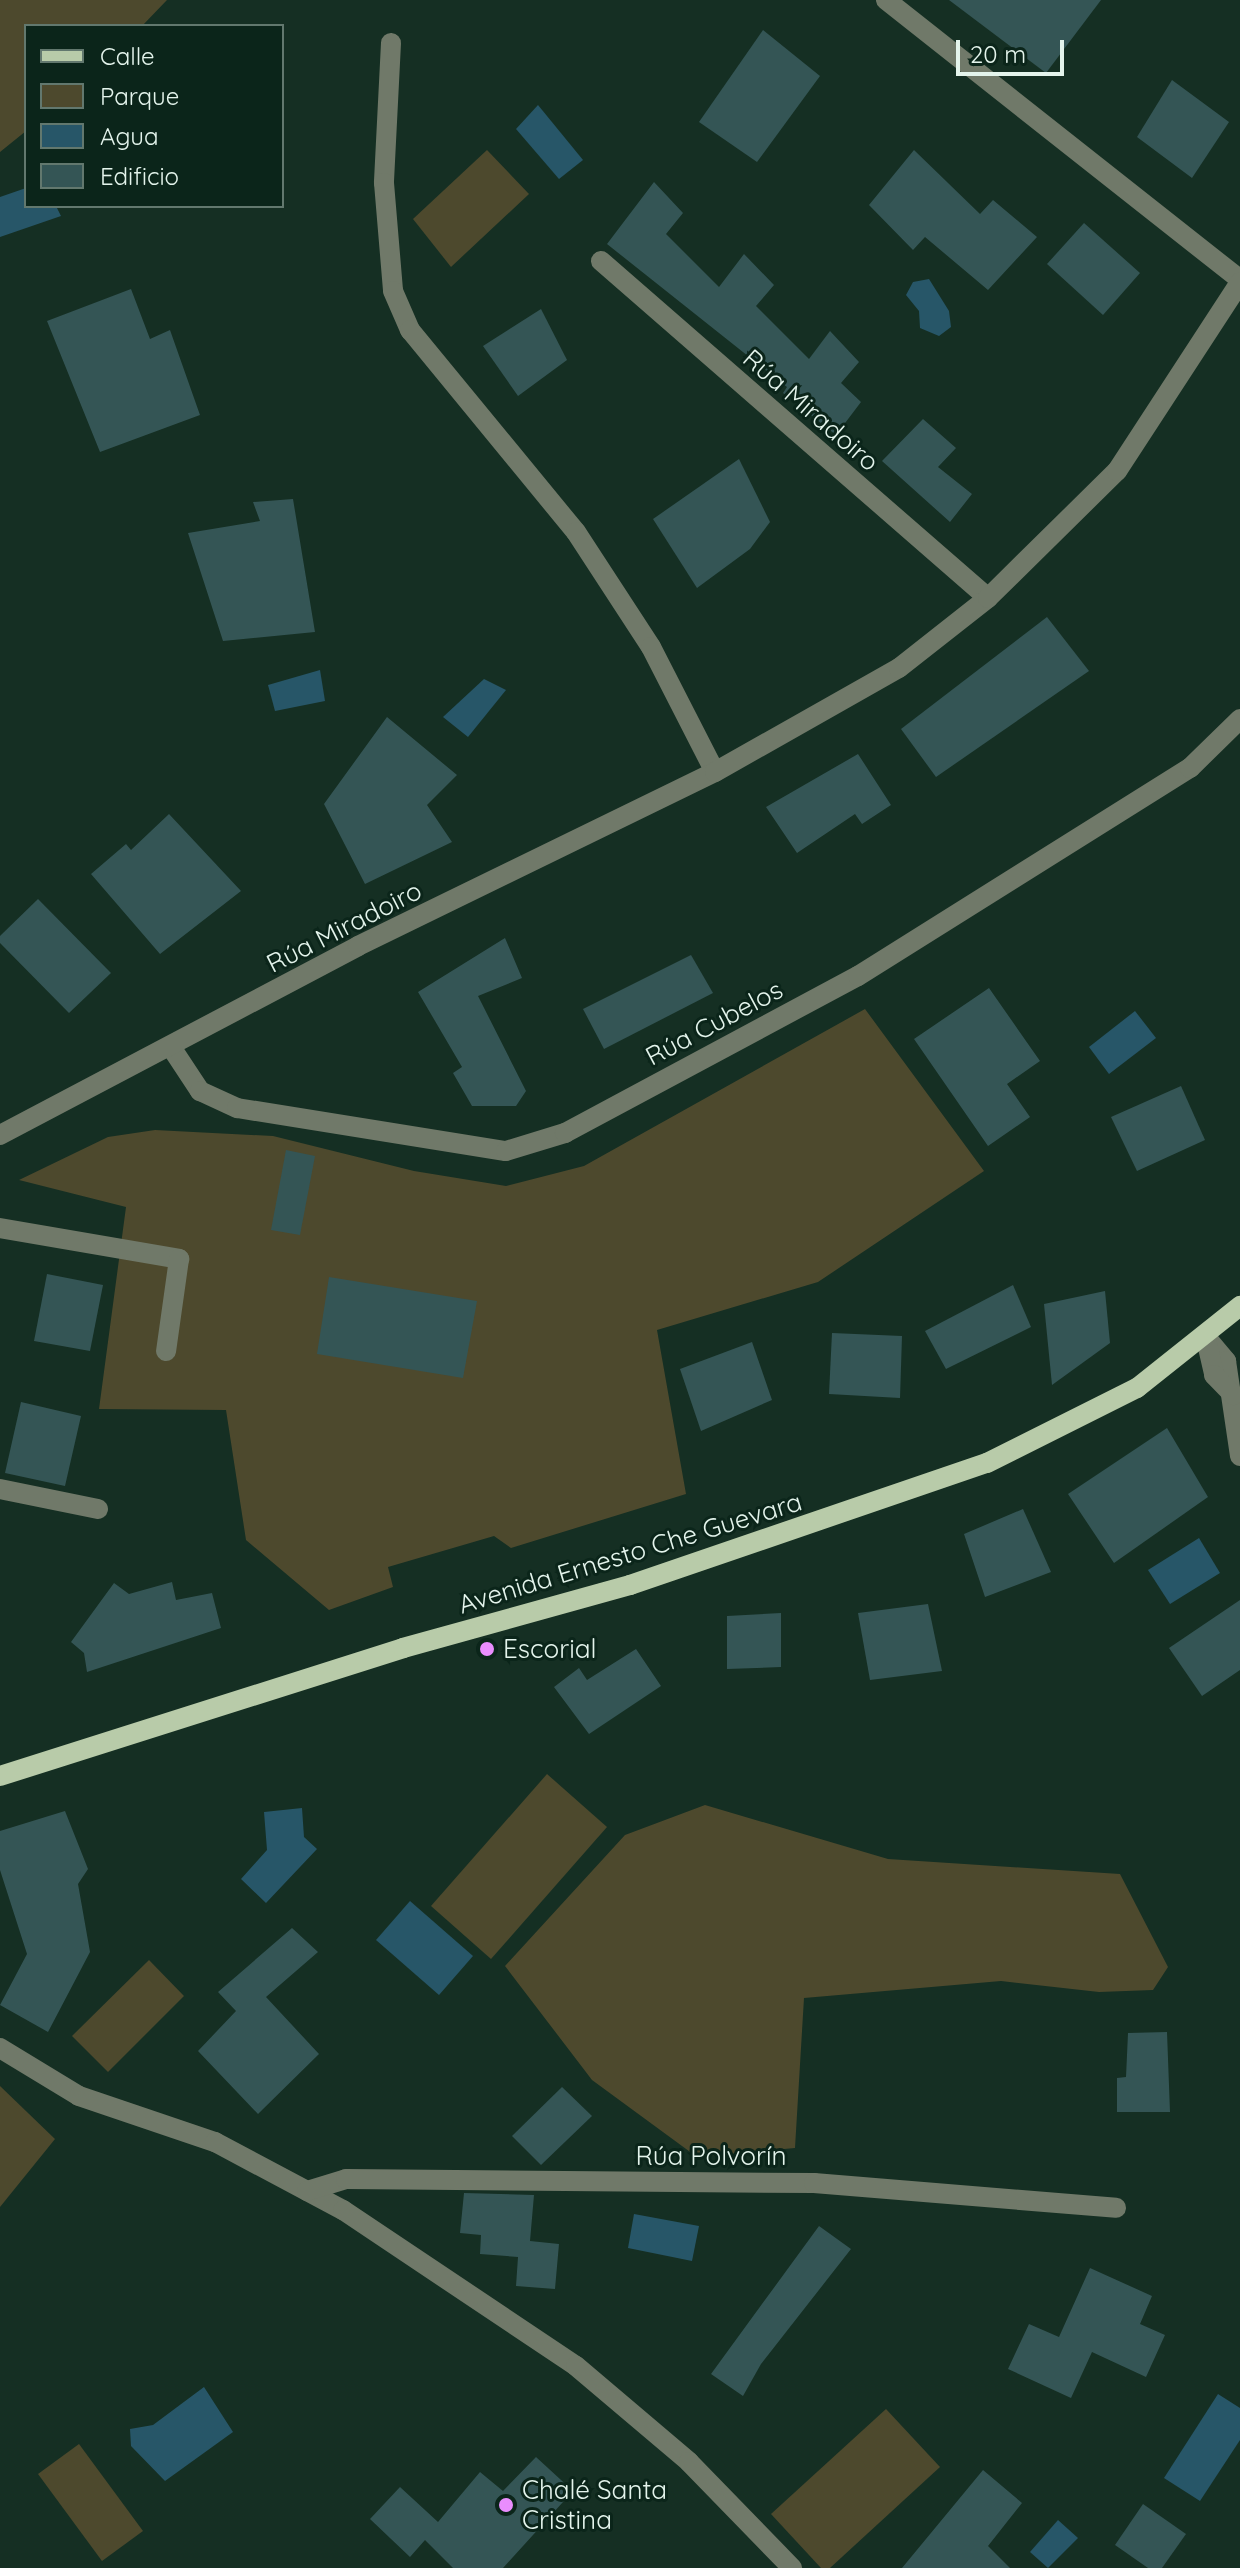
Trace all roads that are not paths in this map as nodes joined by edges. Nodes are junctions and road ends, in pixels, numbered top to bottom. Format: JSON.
{"nodes":[{"id":1,"x":886,"y":0,"type":"edge"},
{"id":2,"x":391,"y":43,"type":"dead end"},
{"id":3,"x":601,"y":261,"type":"dead end"},
{"id":4,"x":1240,"y":281,"type":"edge"},
{"id":5,"x":988,"y":598,"type":"junction"},
{"id":6,"x":1240,"y":719,"type":"edge"},
{"id":7,"x":715,"y":772,"type":"junction"},
{"id":8,"x":171,"y":1047,"type":"junction"},
{"id":9,"x":0,"y":1135,"type":"edge"},
{"id":10,"x":0,"y":1228,"type":"edge"},
{"id":11,"x":1240,"y":1306,"type":"edge"},
{"id":12,"x":1205,"y":1336,"type":"junction"},
{"id":13,"x":166,"y":1351,"type":"dead end"},
{"id":14,"x":1240,"y":1456,"type":"edge"},
{"id":15,"x":0,"y":1489,"type":"edge"},
{"id":16,"x":98,"y":1509,"type":"dead end"},
{"id":17,"x":0,"y":1776,"type":"edge"},
{"id":18,"x":0,"y":2048,"type":"edge"},
{"id":19,"x":307,"y":2191,"type":"junction"},
{"id":20,"x":1116,"y":2208,"type":"dead end"},
{"id":21,"x":792,"y":2568,"type":"edge"}],
"edges":[{"from":1,"to":4,"type":"street"},
{"from":2,"to":7,"type":"street"},
{"from":3,"to":5,"type":"street","name":"Rúa Miradoiro"},
{"from":4,"to":5,"type":"street","name":"Rúa Miradoiro"},
{"from":5,"to":7,"type":"street","name":"Rúa Miradoiro"},
{"from":6,"to":8,"type":"street","name":"Rúa Cubelos"},
{"from":7,"to":8,"type":"street","name":"Rúa Miradoiro"},
{"from":8,"to":9,"type":"street","name":"Rúa Miradoiro"},
{"from":10,"to":13,"type":"street"},
{"from":11,"to":12,"type":"main road","name":"Avenida Ernesto Che Guevara"},
{"from":12,"to":14,"type":"street"},
{"from":12,"to":17,"type":"main road","name":"Avenida Ernesto Che Guevara"},
{"from":15,"to":16,"type":"street"},
{"from":18,"to":19,"type":"street"},
{"from":19,"to":20,"type":"street","name":"Rúa Polvorín"},
{"from":19,"to":21,"type":"street"}]}
